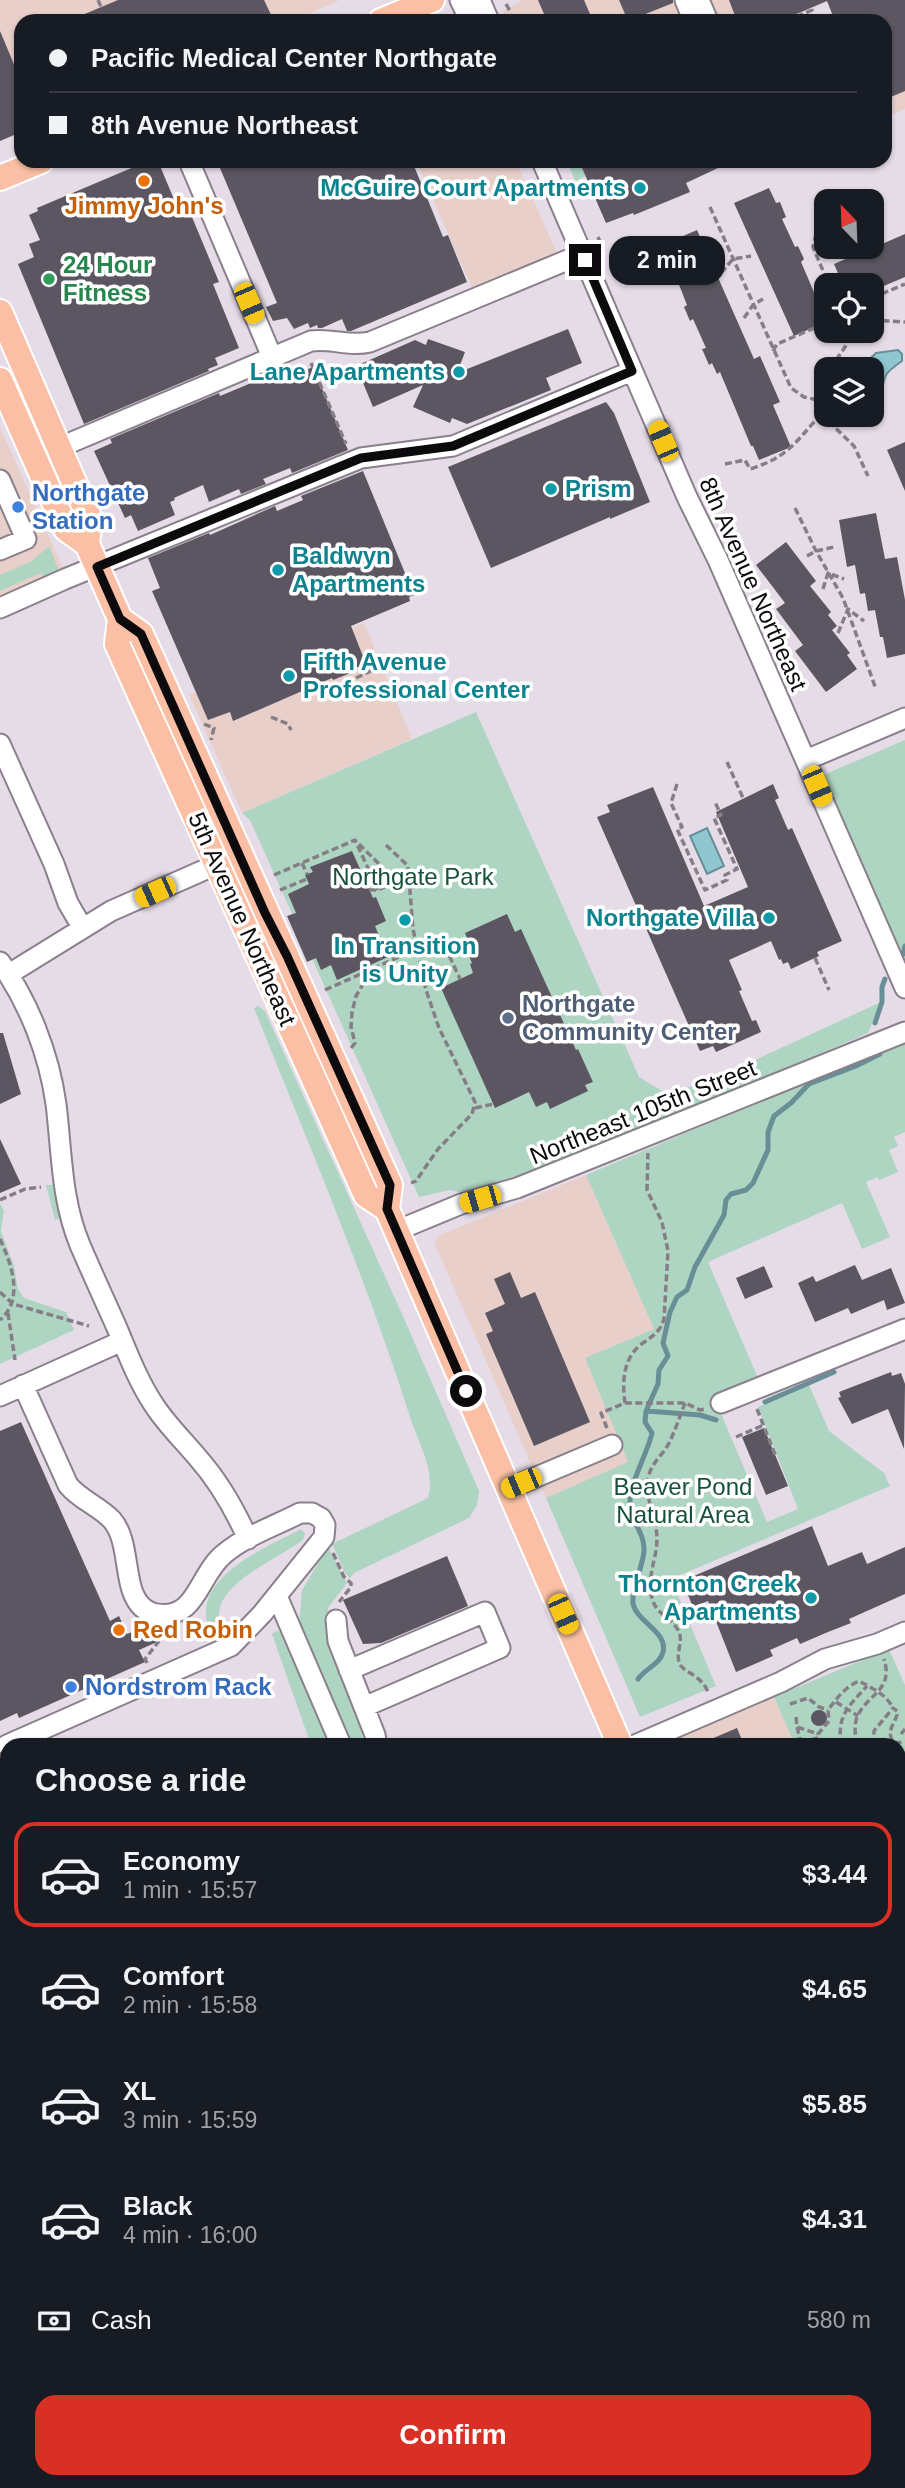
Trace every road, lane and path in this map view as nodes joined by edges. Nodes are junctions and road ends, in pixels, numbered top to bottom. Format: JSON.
{"nodes":[{"id":1,"x":98,"y":0,"type":"edge"},
{"id":2,"x":432,"y":0,"type":"edge"},
{"id":3,"x":506,"y":4,"type":"dead end"},
{"id":4,"x":101,"y":7,"type":"dead end"},
{"id":5,"x":811,"y":8,"type":"dead end"},
{"id":6,"x":511,"y":13,"type":"dead end"},
{"id":7,"x":398,"y":14,"type":"edge"},
{"id":8,"x":802,"y":14,"type":"edge"},
{"id":9,"x":24,"y":168,"type":"edge"},
{"id":10,"x":192,"y":168,"type":"edge"},
{"id":11,"x":545,"y":168,"type":"edge"},
{"id":12,"x":0,"y":178,"type":"edge"},
{"id":13,"x":710,"y":207,"type":"dead end"},
{"id":14,"x":598,"y":237,"type":"dead end"},
{"id":15,"x":604,"y":252,"type":"dead end"},
{"id":16,"x":582,"y":254,"type":"junction"},
{"id":17,"x":751,"y":256,"type":"dead end"},
{"id":18,"x":733,"y":259,"type":"junction"},
{"id":19,"x":721,"y":273,"type":"dead end"},
{"id":20,"x":905,"y":284,"type":"edge"},
{"id":21,"x":884,"y":293,"type":"edge"},
{"id":22,"x":763,"y":299,"type":"dead end"},
{"id":23,"x":753,"y":305,"type":"junction"},
{"id":24,"x":0,"y":312,"type":"edge"},
{"id":25,"x":744,"y":318,"type":"dead end"},
{"id":26,"x":884,"y":321,"type":"edge"},
{"id":27,"x":905,"y":322,"type":"edge"},
{"id":28,"x":814,"y":328,"type":"edge"},
{"id":29,"x":848,"y":343,"type":"edge"},
{"id":30,"x":773,"y":351,"type":"junction"},
{"id":31,"x":272,"y":357,"type":"junction"},
{"id":32,"x":837,"y":357,"type":"edge"},
{"id":33,"x":311,"y":363,"type":"dead end"},
{"id":34,"x":632,"y":371,"type":"junction"},
{"id":35,"x":2,"y":390,"type":"edge"},
{"id":36,"x":814,"y":399,"type":"edge"},
{"id":37,"x":814,"y":423,"type":"edge"},
{"id":38,"x":836,"y":427,"type":"edge"},
{"id":39,"x":345,"y":442,"type":"dead end"},
{"id":40,"x":58,"y":448,"type":"junction"},
{"id":41,"x":725,"y":464,"type":"dead end"},
{"id":42,"x":868,"y":476,"type":"dead end"},
{"id":43,"x":0,"y":480,"type":"edge"},
{"id":44,"x":795,"y":508,"type":"dead end"},
{"id":45,"x":87,"y":544,"type":"junction"},
{"id":46,"x":834,"y":547,"type":"dead end"},
{"id":47,"x":0,"y":550,"type":"edge"},
{"id":48,"x":816,"y":551,"type":"junction"},
{"id":49,"x":807,"y":556,"type":"dead end"},
{"id":50,"x":97,"y":567,"type":"junction"},
{"id":51,"x":828,"y":573,"type":"junction"},
{"id":52,"x":844,"y":579,"type":"dead end"},
{"id":53,"x":822,"y":589,"type":"dead end"},
{"id":54,"x":0,"y":608,"type":"edge"},
{"id":55,"x":848,"y":609,"type":"junction"},
{"id":56,"x":120,"y":619,"type":"junction"},
{"id":57,"x":864,"y":621,"type":"dead end"},
{"id":58,"x":838,"y":634,"type":"dead end"},
{"id":59,"x":375,"y":670,"type":"dead end"},
{"id":60,"x":356,"y":678,"type":"dead end"},
{"id":61,"x":876,"y":689,"type":"dead end"},
{"id":62,"x":271,"y":717,"type":"dead end"},
{"id":63,"x":905,"y":718,"type":"edge"},
{"id":64,"x":291,"y":730,"type":"dead end"},
{"id":65,"x":0,"y":744,"type":"edge"},
{"id":66,"x":806,"y":760,"type":"junction"},
{"id":67,"x":727,"y":762,"type":"dead end"},
{"id":68,"x":677,"y":784,"type":"dead end"},
{"id":69,"x":743,"y":798,"type":"dead end"},
{"id":70,"x":715,"y":802,"type":"dead end"},
{"id":71,"x":355,"y":840,"type":"junction"},
{"id":72,"x":386,"y":845,"type":"dead end"},
{"id":73,"x":240,"y":855,"type":"junction"},
{"id":74,"x":375,"y":859,"type":"junction"},
{"id":75,"x":302,"y":863,"type":"junction"},
{"id":76,"x":217,"y":864,"type":"junction"},
{"id":77,"x":367,"y":865,"type":"junction"},
{"id":78,"x":274,"y":875,"type":"dead end"},
{"id":79,"x":409,"y":876,"type":"junction"},
{"id":80,"x":397,"y":882,"type":"junction"},
{"id":81,"x":369,"y":890,"type":"dead end"},
{"id":82,"x":378,"y":890,"type":"junction"},
{"id":83,"x":278,"y":891,"type":"dead end"},
{"id":84,"x":82,"y":927,"type":"junction"},
{"id":85,"x":416,"y":949,"type":"junction"},
{"id":86,"x":815,"y":958,"type":"dead end"},
{"id":87,"x":4,"y":968,"type":"edge"},
{"id":88,"x":372,"y":969,"type":"junction"},
{"id":89,"x":460,"y":979,"type":"dead end"},
{"id":90,"x":905,"y":988,"type":"edge"},
{"id":91,"x":325,"y":990,"type":"dead end"},
{"id":92,"x":829,"y":990,"type":"dead end"},
{"id":93,"x":905,"y":1032,"type":"edge"},
{"id":94,"x":351,"y":1048,"type":"dead end"},
{"id":95,"x":494,"y":1104,"type":"dead end"},
{"id":96,"x":475,"y":1108,"type":"junction"},
{"id":97,"x":648,"y":1150,"type":"dead end"},
{"id":98,"x":411,"y":1183,"type":"dead end"},
{"id":99,"x":41,"y":1187,"type":"dead end"},
{"id":100,"x":0,"y":1200,"type":"edge"},
{"id":101,"x":391,"y":1220,"type":"junction"},
{"id":102,"x":0,"y":1240,"type":"edge"},
{"id":103,"x":1,"y":1295,"type":"edge"},
{"id":104,"x":13,"y":1304,"type":"junction"},
{"id":105,"x":8,"y":1312,"type":"junction"},
{"id":106,"x":0,"y":1320,"type":"edge"},
{"id":107,"x":89,"y":1326,"type":"dead end"},
{"id":108,"x":905,"y":1329,"type":"edge"},
{"id":109,"x":122,"y":1341,"type":"junction"},
{"id":110,"x":15,"y":1360,"type":"dead end"},
{"id":111,"x":23,"y":1385,"type":"junction"},
{"id":112,"x":0,"y":1396,"type":"edge"},
{"id":113,"x":625,"y":1403,"type":"junction"},
{"id":114,"x":721,"y":1403,"type":"dead end"},
{"id":115,"x":685,"y":1406,"type":"junction"},
{"id":116,"x":757,"y":1407,"type":"dead end"},
{"id":117,"x":700,"y":1410,"type":"dead end"},
{"id":118,"x":764,"y":1425,"type":"junction"},
{"id":119,"x":610,"y":1437,"type":"joint"},
{"id":120,"x":736,"y":1437,"type":"dead end"},
{"id":121,"x":776,"y":1457,"type":"dead end"},
{"id":122,"x":508,"y":1489,"type":"junction"},
{"id":123,"x":248,"y":1539,"type":"junction"},
{"id":124,"x":330,"y":1546,"type":"dead end"},
{"id":125,"x":277,"y":1597,"type":"junction"},
{"id":126,"x":335,"y":1620,"type":"joint"},
{"id":127,"x":905,"y":1632,"type":"edge"},
{"id":128,"x":159,"y":1641,"type":"dead end"},
{"id":129,"x":881,"y":1653,"type":"dead end"},
{"id":130,"x":145,"y":1659,"type":"dead end"},
{"id":131,"x":349,"y":1670,"type":"junction"},
{"id":132,"x":867,"y":1686,"type":"junction"},
{"id":133,"x":708,"y":1692,"type":"dead end"},
{"id":134,"x":879,"y":1692,"type":"junction"},
{"id":135,"x":835,"y":1701,"type":"junction"},
{"id":136,"x":790,"y":1704,"type":"dead end"},
{"id":137,"x":364,"y":1707,"type":"junction"},
{"id":138,"x":847,"y":1708,"type":"junction"},
{"id":139,"x":893,"y":1708,"type":"junction"},
{"id":140,"x":828,"y":1710,"type":"junction"},
{"id":141,"x":858,"y":1716,"type":"junction"},
{"id":142,"x":796,"y":1717,"type":"dead end"},
{"id":143,"x":797,"y":1727,"type":"junction"},
{"id":144,"x":905,"y":1729,"type":"edge"},
{"id":145,"x":901,"y":1734,"type":"dead end"},
{"id":146,"x":818,"y":1736,"type":"junction"},
{"id":147,"x":24,"y":1738,"type":"edge"},
{"id":148,"x":338,"y":1738,"type":"edge"},
{"id":149,"x":375,"y":1738,"type":"edge"},
{"id":150,"x":618,"y":1738,"type":"edge"},
{"id":151,"x":651,"y":1738,"type":"edge"},
{"id":152,"x":800,"y":1738,"type":"edge"},
{"id":153,"x":814,"y":1738,"type":"edge"},
{"id":154,"x":841,"y":1738,"type":"edge"},
{"id":155,"x":856,"y":1738,"type":"edge"},
{"id":156,"x":874,"y":1738,"type":"edge"},
{"id":157,"x":891,"y":1738,"type":"edge"}],
"edges":[{"from":1,"to":4,"type":"path"},
{"from":2,"to":7,"type":"main road"},
{"from":3,"to":6,"type":"path"},
{"from":5,"to":8,"type":"path"},
{"from":9,"to":12,"type":"main road"},
{"from":10,"to":31,"type":"street"},
{"from":11,"to":16,"type":"street","name":"8th Avenue Northeast"},
{"from":13,"to":18,"type":"path"},
{"from":14,"to":15,"type":"path"},
{"from":16,"to":31,"type":"street"},
{"from":16,"to":34,"type":"street","name":"8th Avenue Northeast"},
{"from":17,"to":18,"type":"path"},
{"from":18,"to":19,"type":"path"},
{"from":18,"to":23,"type":"path"},
{"from":20,"to":21,"type":"path"},
{"from":22,"to":23,"type":"path"},
{"from":23,"to":25,"type":"path"},
{"from":23,"to":30,"type":"path"},
{"from":24,"to":40,"type":"main road","name":"5th Avenue Northeast"},
{"from":26,"to":27,"type":"path"},
{"from":28,"to":30,"type":"path"},
{"from":29,"to":32,"type":"path"},
{"from":30,"to":36,"type":"path"},
{"from":31,"to":40,"type":"street"},
{"from":33,"to":39,"type":"path"},
{"from":34,"to":50,"type":"street"},
{"from":34,"to":66,"type":"street","name":"8th Avenue Northeast"},
{"from":35,"to":45,"type":"main road","name":"5th Avenue Northeast"},
{"from":37,"to":41,"type":"path"},
{"from":38,"to":42,"type":"path"},
{"from":40,"to":45,"type":"main road","name":"5th Avenue Northeast"},
{"from":43,"to":47,"type":"street"},
{"from":44,"to":48,"type":"path"},
{"from":45,"to":50,"type":"main road","name":"5th Avenue Northeast"},
{"from":46,"to":48,"type":"path"},
{"from":48,"to":49,"type":"path"},
{"from":48,"to":51,"type":"path"},
{"from":50,"to":54,"type":"street"},
{"from":50,"to":56,"type":"main road","name":"5th Avenue Northeast"},
{"from":51,"to":52,"type":"path"},
{"from":51,"to":53,"type":"path"},
{"from":51,"to":55,"type":"path"},
{"from":55,"to":57,"type":"path"},
{"from":55,"to":58,"type":"path"},
{"from":55,"to":61,"type":"path"},
{"from":56,"to":73,"type":"main road","name":"5th Avenue Northeast"},
{"from":56,"to":76,"type":"main road","name":"5th Avenue Northeast"},
{"from":59,"to":60,"type":"path"},
{"from":62,"to":64,"type":"path"},
{"from":63,"to":66,"type":"street"},
{"from":65,"to":84,"type":"street"},
{"from":66,"to":90,"type":"street","name":"8th Avenue Northeast"},
{"from":67,"to":69,"type":"path"},
{"from":68,"to":70,"type":"path"},
{"from":71,"to":74,"type":"path"},
{"from":71,"to":75,"type":"path"},
{"from":71,"to":77,"type":"path"},
{"from":72,"to":79,"type":"path"},
{"from":73,"to":76,"type":"street"},
{"from":73,"to":101,"type":"main road","name":"5th Avenue Northeast"},
{"from":74,"to":77,"type":"path"},
{"from":74,"to":80,"type":"path"},
{"from":75,"to":78,"type":"path"},
{"from":75,"to":83,"type":"path"},
{"from":76,"to":84,"type":"street"},
{"from":76,"to":101,"type":"main road","name":"5th Avenue Northeast"},
{"from":77,"to":82,"type":"path"},
{"from":79,"to":80,"type":"path"},
{"from":79,"to":85,"type":"path"},
{"from":80,"to":82,"type":"path"},
{"from":81,"to":82,"type":"path"},
{"from":84,"to":87,"type":"street"},
{"from":85,"to":88,"type":"path"},
{"from":85,"to":89,"type":"path"},
{"from":85,"to":96,"type":"path"},
{"from":86,"to":92,"type":"path"},
{"from":87,"to":109,"type":"street"},
{"from":88,"to":91,"type":"path"},
{"from":88,"to":94,"type":"path"},
{"from":93,"to":101,"type":"street","name":"Northeast 105th Street"},
{"from":95,"to":96,"type":"path"},
{"from":96,"to":98,"type":"path"},
{"from":97,"to":113,"type":"path"},
{"from":99,"to":100,"type":"path"},
{"from":101,"to":122,"type":"main road","name":"5th Avenue Northeast"},
{"from":102,"to":104,"type":"path"},
{"from":103,"to":104,"type":"path"},
{"from":104,"to":105,"type":"path"},
{"from":104,"to":107,"type":"path"},
{"from":105,"to":106,"type":"path"},
{"from":105,"to":110,"type":"path"},
{"from":108,"to":114,"type":"street"},
{"from":109,"to":111,"type":"street"},
{"from":109,"to":123,"type":"street"},
{"from":111,"to":112,"type":"street"},
{"from":111,"to":123,"type":"street"},
{"from":113,"to":115,"type":"path"},
{"from":113,"to":119,"type":"path"},
{"from":115,"to":117,"type":"path"},
{"from":115,"to":133,"type":"path"},
{"from":116,"to":118,"type":"path"},
{"from":118,"to":120,"type":"path"},
{"from":118,"to":121,"type":"path"},
{"from":119,"to":122,"type":"street"},
{"from":122,"to":150,"type":"main road","name":"5th Avenue Northeast"},
{"from":123,"to":125,"type":"street"},
{"from":124,"to":126,"type":"path"},
{"from":125,"to":147,"type":"street"},
{"from":125,"to":148,"type":"street"},
{"from":126,"to":131,"type":"street"},
{"from":127,"to":151,"type":"street"},
{"from":128,"to":130,"type":"path"},
{"from":129,"to":134,"type":"path"},
{"from":131,"to":137,"type":"street"},
{"from":131,"to":137,"type":"street"},
{"from":132,"to":134,"type":"path"},
{"from":132,"to":135,"type":"path"},
{"from":132,"to":138,"type":"path"},
{"from":134,"to":139,"type":"path"},
{"from":134,"to":141,"type":"path"},
{"from":135,"to":138,"type":"path"},
{"from":135,"to":140,"type":"path"},
{"from":136,"to":140,"type":"path"},
{"from":137,"to":149,"type":"street"},
{"from":138,"to":141,"type":"path"},
{"from":138,"to":154,"type":"path"},
{"from":139,"to":156,"type":"path"},
{"from":139,"to":157,"type":"path"},
{"from":140,"to":146,"type":"path"},
{"from":141,"to":155,"type":"path"},
{"from":142,"to":143,"type":"path"},
{"from":143,"to":146,"type":"path"},
{"from":143,"to":152,"type":"path"},
{"from":144,"to":145,"type":"path"},
{"from":146,"to":153,"type":"path"}]}
